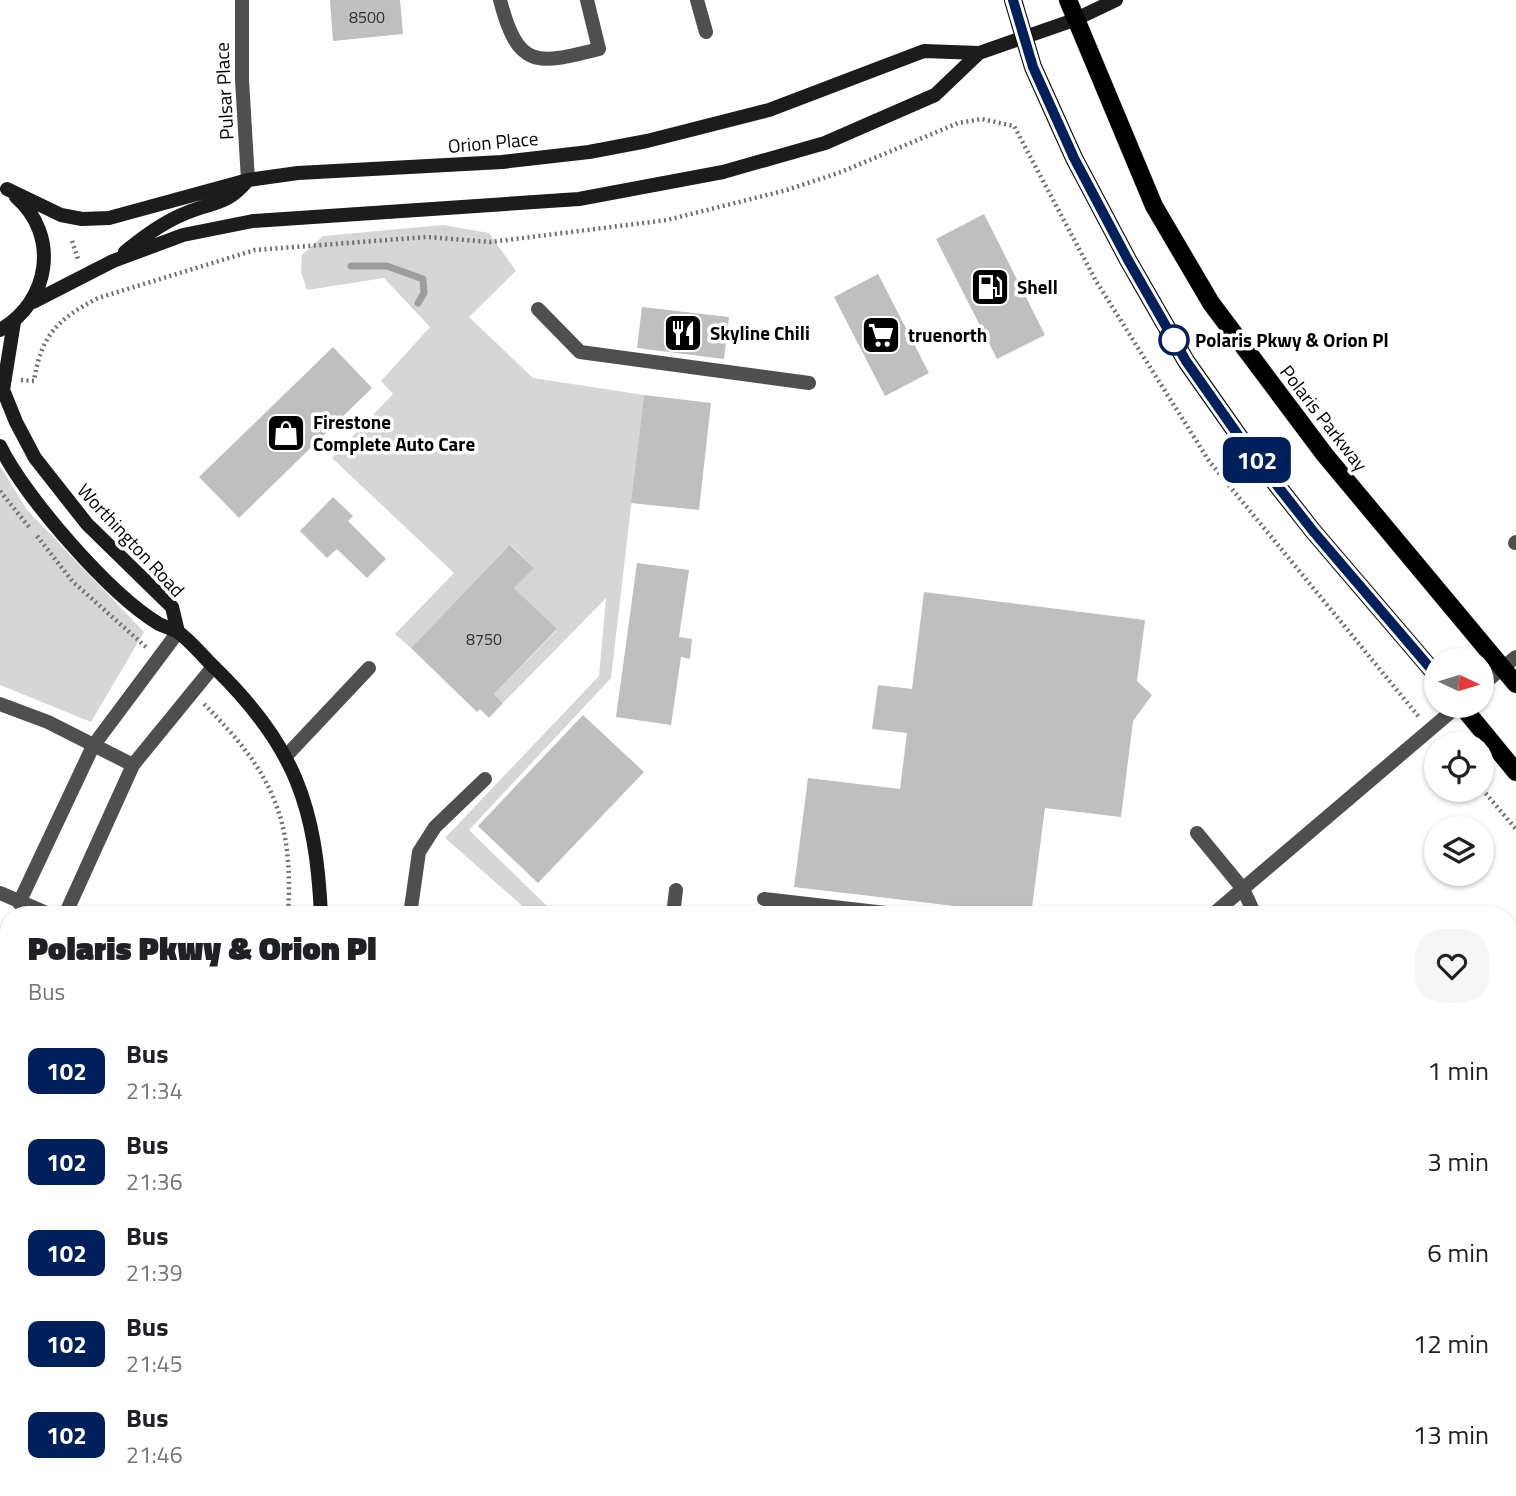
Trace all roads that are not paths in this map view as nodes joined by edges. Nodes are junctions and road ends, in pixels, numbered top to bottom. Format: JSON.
{"nodes":[{"id":1,"x":242,"y":0,"type":"edge"},
{"id":2,"x":500,"y":0,"type":"edge"},
{"id":3,"x":587,"y":0,"type":"edge"},
{"id":4,"x":697,"y":0,"type":"edge"},
{"id":5,"x":1013,"y":0,"type":"edge"},
{"id":6,"x":1068,"y":0,"type":"edge"},
{"id":7,"x":1116,"y":0,"type":"edge"},
{"id":8,"x":1074,"y":20,"type":"junction"},
{"id":9,"x":706,"y":32,"type":"dead end"},
{"id":10,"x":1025,"y":38,"type":"junction"},
{"id":11,"x":979,"y":53,"type":"junction"},
{"id":12,"x":248,"y":180,"type":"junction"},
{"id":13,"x":3,"y":187,"type":"edge"},
{"id":14,"x":113,"y":261,"type":"junction"},
{"id":15,"x":33,"y":302,"type":"junction"},
{"id":16,"x":538,"y":309,"type":"dead end"},
{"id":17,"x":14,"y":322,"type":"junction"},
{"id":18,"x":0,"y":330,"type":"edge"},
{"id":19,"x":809,"y":383,"type":"dead end"},
{"id":20,"x":0,"y":446,"type":"edge"},
{"id":21,"x":178,"y":632,"type":"junction"},
{"id":22,"x":1424,"y":661,"type":"edge"},
{"id":23,"x":1509,"y":662,"type":"edge"},
{"id":24,"x":214,"y":667,"type":"junction"},
{"id":25,"x":369,"y":668,"type":"dead end"},
{"id":26,"x":1494,"y":675,"type":"edge"},
{"id":27,"x":1516,"y":684,"type":"edge"},
{"id":28,"x":0,"y":704,"type":"edge"},
{"id":29,"x":1444,"y":718,"type":"edge"},
{"id":30,"x":1471,"y":718,"type":"edge"},
{"id":31,"x":93,"y":746,"type":"junction"},
{"id":32,"x":287,"y":755,"type":"junction"},
{"id":33,"x":133,"y":765,"type":"junction"},
{"id":34,"x":1516,"y":772,"type":"edge"},
{"id":35,"x":485,"y":779,"type":"dead end"},
{"id":36,"x":1197,"y":833,"type":"dead end"},
{"id":37,"x":1243,"y":888,"type":"junction"},
{"id":38,"x":676,"y":890,"type":"dead end"},
{"id":39,"x":0,"y":892,"type":"edge"},
{"id":40,"x":764,"y":899,"type":"dead end"},
{"id":41,"x":19,"y":904,"type":"junction"},
{"id":42,"x":24,"y":906,"type":"edge"},
{"id":43,"x":69,"y":906,"type":"edge"},
{"id":44,"x":320,"y":906,"type":"edge"},
{"id":45,"x":411,"y":906,"type":"edge"},
{"id":46,"x":674,"y":906,"type":"edge"},
{"id":47,"x":825,"y":906,"type":"edge"},
{"id":48,"x":1222,"y":906,"type":"edge"},
{"id":49,"x":1251,"y":906,"type":"edge"}],
"edges":[{"from":1,"to":12,"type":"street","name":"Pulsar Place"},
{"from":2,"to":3,"type":"street"},
{"from":4,"to":9,"type":"street"},
{"from":5,"to":10,"type":"main road"},
{"from":6,"to":8,"type":"main road","name":"Polaris Parkway"},
{"from":7,"to":8,"type":"main road","name":"Orion Place"},
{"from":8,"to":10,"type":"main road","name":"Orion Place"},
{"from":8,"to":23,"type":"main road","name":"Polaris Parkway"},
{"from":10,"to":11,"type":"main road","name":"Orion Place"},
{"from":10,"to":22,"type":"main road"},
{"from":11,"to":12,"type":"main road","name":"Orion Place"},
{"from":11,"to":14,"type":"main road","name":"Orion Place"},
{"from":12,"to":13,"type":"main road","name":"Orion Place"},
{"from":12,"to":14,"type":"main road"},
{"from":13,"to":15,"type":"main road"},
{"from":14,"to":15,"type":"main road","name":"Orion Place"},
{"from":15,"to":17,"type":"main road"},
{"from":16,"to":19,"type":"street"},
{"from":17,"to":18,"type":"main road"},
{"from":17,"to":21,"type":"main road","name":"Worthington Road"},
{"from":20,"to":21,"type":"main road","name":"Worthington Road"},
{"from":21,"to":24,"type":"main road","name":"Worthington Road"},
{"from":21,"to":31,"type":"street"},
{"from":23,"to":26,"type":"street"},
{"from":23,"to":27,"type":"main road","name":"Polaris Parkway"},
{"from":24,"to":32,"type":"main road","name":"Worthington Road"},
{"from":24,"to":33,"type":"street"},
{"from":25,"to":32,"type":"street"},
{"from":28,"to":31,"type":"street"},
{"from":29,"to":37,"type":"street"},
{"from":30,"to":34,"type":"main road"},
{"from":31,"to":33,"type":"street"},
{"from":31,"to":41,"type":"street"},
{"from":32,"to":44,"type":"main road","name":"Worthington Road"},
{"from":33,"to":43,"type":"street"},
{"from":35,"to":45,"type":"street"},
{"from":36,"to":37,"type":"street"},
{"from":37,"to":48,"type":"street"},
{"from":37,"to":49,"type":"street"},
{"from":38,"to":46,"type":"street"},
{"from":39,"to":41,"type":"street"},
{"from":40,"to":47,"type":"street"},
{"from":41,"to":42,"type":"street"}]}
